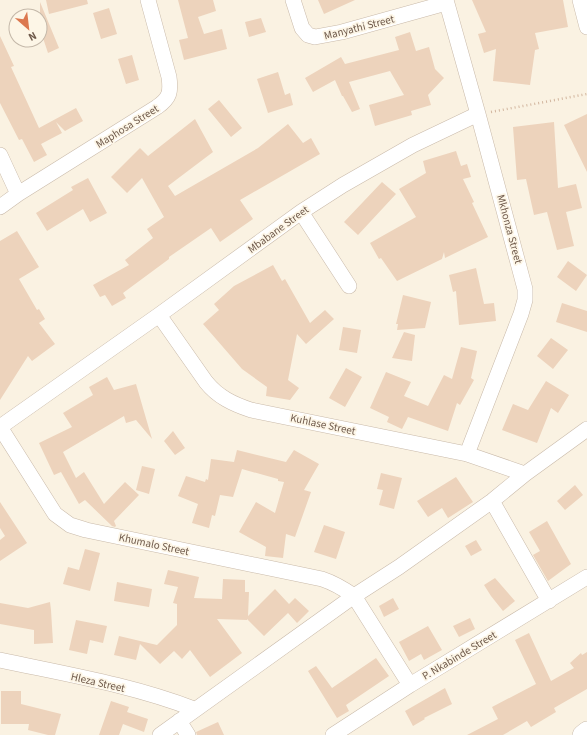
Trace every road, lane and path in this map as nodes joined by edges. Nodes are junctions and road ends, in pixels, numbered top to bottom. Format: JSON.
{"nodes":[{"id":1,"x":148,"y":0,"type":"edge"},
{"id":2,"x":293,"y":0,"type":"edge"},
{"id":3,"x":580,"y":0,"type":"edge"},
{"id":4,"x":446,"y":1,"type":"edge"},
{"id":5,"x":587,"y":26,"type":"edge"},
{"id":6,"x":587,"y":94,"type":"edge"},
{"id":7,"x":478,"y":114,"type":"junction"},
{"id":8,"x":0,"y":155,"type":"edge"},
{"id":9,"x":18,"y":194,"type":"junction"},
{"id":10,"x":0,"y":207,"type":"edge"},
{"id":11,"x":301,"y":212,"type":"junction"},
{"id":12,"x":349,"y":286,"type":"dead end"},
{"id":13,"x":159,"y":315,"type":"junction"},
{"id":14,"x":0,"y":427,"type":"edge"},
{"id":15,"x":587,"y":429,"type":"edge"},
{"id":16,"x":467,"y":454,"type":"junction"},
{"id":17,"x":525,"y":474,"type":"junction"},
{"id":18,"x":492,"y":501,"type":"junction"},
{"id":19,"x":587,"y":577,"type":"edge"},
{"id":20,"x":354,"y":596,"type":"junction"},
{"id":21,"x":549,"y":600,"type":"junction"},
{"id":22,"x":0,"y":660,"type":"edge"},
{"id":23,"x":410,"y":685,"type":"junction"},
{"id":24,"x":194,"y":709,"type":"junction"},
{"id":25,"x":179,"y":721,"type":"junction"},
{"id":26,"x":587,"y":732,"type":"edge"},
{"id":27,"x":160,"y":735,"type":"edge"},
{"id":28,"x":188,"y":735,"type":"edge"},
{"id":29,"x":334,"y":735,"type":"edge"},
{"id":30,"x":582,"y":735,"type":"edge"}],
"edges":[{"from":1,"to":9,"type":"street","name":"Maphosa Street"},
{"from":2,"to":4,"type":"street","name":"Manyathi Street"},
{"from":3,"to":5,"type":"street"},
{"from":4,"to":7,"type":"street","name":"Mkhonza Street"},
{"from":6,"to":7,"type":"path"},
{"from":7,"to":11,"type":"street","name":"Mbabane Street"},
{"from":7,"to":16,"type":"street","name":"Mkhonza Street"},
{"from":8,"to":9,"type":"street"},
{"from":9,"to":10,"type":"street","name":"Maphosa Street"},
{"from":11,"to":12,"type":"street"},
{"from":11,"to":13,"type":"street","name":"Mbabane Street"},
{"from":13,"to":14,"type":"street","name":"Mbabane Street"},
{"from":13,"to":16,"type":"street","name":"Kuhlase Street"},
{"from":14,"to":20,"type":"street","name":"Khumalo Street"},
{"from":15,"to":17,"type":"street"},
{"from":16,"to":17,"type":"street","name":"Kuhlase Street"},
{"from":17,"to":18,"type":"street"},
{"from":18,"to":20,"type":"street"},
{"from":18,"to":21,"type":"street"},
{"from":19,"to":21,"type":"street","name":"P. Nkabinde Street"},
{"from":20,"to":23,"type":"street"},
{"from":20,"to":24,"type":"street"},
{"from":21,"to":23,"type":"street","name":"P. Nkabinde Street"},
{"from":22,"to":24,"type":"street","name":"Hleza Street"},
{"from":23,"to":29,"type":"street","name":"P. Nkabinde Street"},
{"from":24,"to":25,"type":"street"},
{"from":25,"to":27,"type":"street"},
{"from":25,"to":28,"type":"street"},
{"from":26,"to":30,"type":"street"}]}
